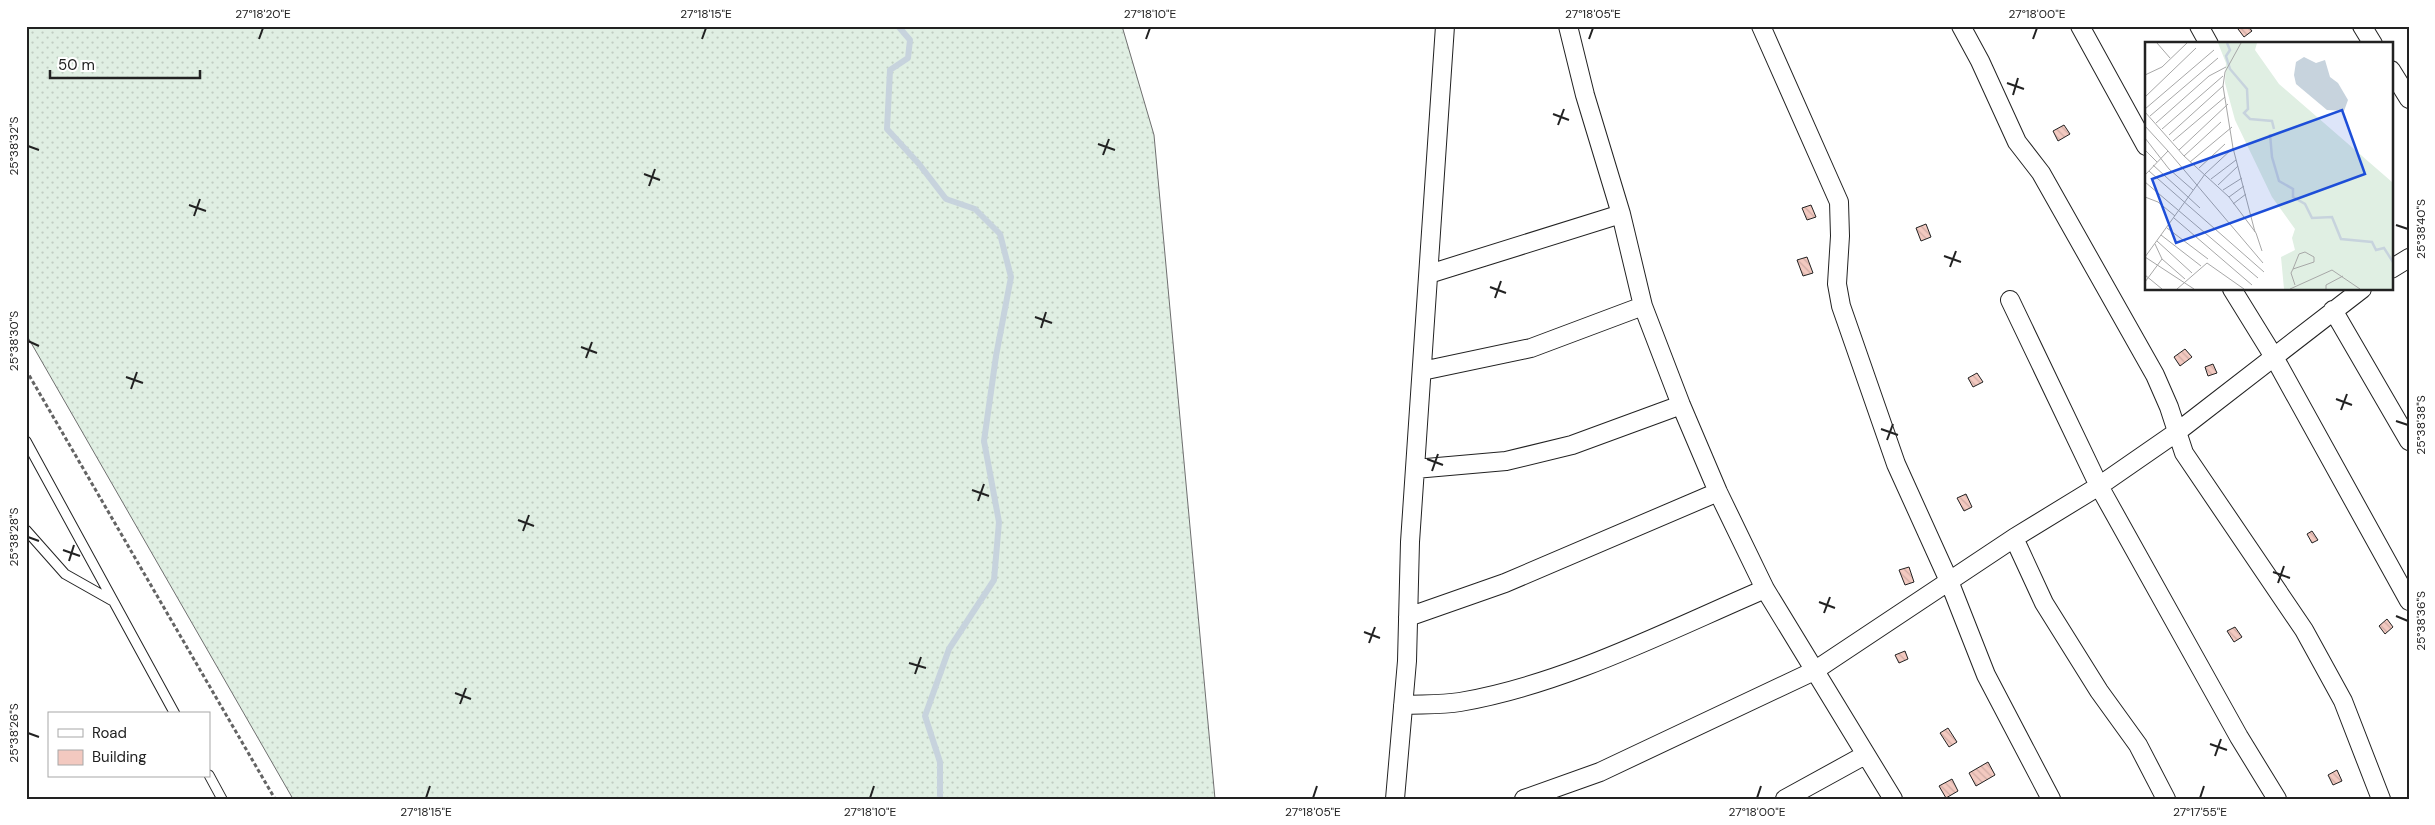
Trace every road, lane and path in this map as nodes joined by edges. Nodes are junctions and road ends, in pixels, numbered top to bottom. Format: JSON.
{"nodes":[{"id":1,"x":1445,"y":26,"type":"edge"},
{"id":2,"x":1568,"y":26,"type":"edge"},
{"id":3,"x":1761,"y":26,"type":"edge"},
{"id":4,"x":1961,"y":26,"type":"edge"},
{"id":5,"x":2080,"y":26,"type":"edge"},
{"id":6,"x":2199,"y":26,"type":"edge"},
{"id":7,"x":2362,"y":26,"type":"edge"},
{"id":8,"x":2208,"y":42,"type":"edge"},
{"id":9,"x":2373,"y":42,"type":"edge"},
{"id":10,"x":2392,"y":72,"type":"edge"},
{"id":11,"x":2409,"y":99,"type":"edge"},
{"id":12,"x":2145,"y":144,"type":"edge"},
{"id":13,"x":1621,"y":214,"type":"junction"},
{"id":14,"x":2409,"y":258,"type":"edge"},
{"id":15,"x":2392,"y":268,"type":"edge"},
{"id":16,"x":1430,"y":274,"type":"junction"},
{"id":17,"x":2233,"y":290,"type":"edge"},
{"id":18,"x":2356,"y":290,"type":"edge"},
{"id":19,"x":2010,"y":300,"type":"dead end"},
{"id":20,"x":1643,"y":306,"type":"junction"},
{"id":21,"x":2333,"y":310,"type":"junction"},
{"id":22,"x":2274,"y":357,"type":"junction"},
{"id":23,"x":26,"y":370,"type":"edge"},
{"id":24,"x":1422,"y":371,"type":"junction"},
{"id":25,"x":1681,"y":405,"type":"junction"},
{"id":26,"x":2177,"y":432,"type":"junction"},
{"id":27,"x":26,"y":441,"type":"edge"},
{"id":28,"x":2409,"y":441,"type":"edge"},
{"id":29,"x":1415,"y":469,"type":"junction"},
{"id":30,"x":2099,"y":486,"type":"junction"},
{"id":31,"x":1718,"y":492,"type":"junction"},
{"id":32,"x":26,"y":530,"type":"edge"},
{"id":33,"x":2014,"y":538,"type":"junction"},
{"id":34,"x":1949,"y":581,"type":"junction"},
{"id":35,"x":1765,"y":589,"type":"junction"},
{"id":36,"x":112,"y":600,"type":"junction"},
{"id":37,"x":2409,"y":601,"type":"edge"},
{"id":38,"x":1408,"y":617,"type":"junction"},
{"id":39,"x":1814,"y":671,"type":"junction"},
{"id":40,"x":1403,"y":705,"type":"junction"},
{"id":41,"x":174,"y":712,"type":"edge"},
{"id":42,"x":1865,"y":755,"type":"junction"},
{"id":43,"x":210,"y":777,"type":"edge"},
{"id":44,"x":222,"y":799,"type":"edge"},
{"id":45,"x":275,"y":799,"type":"edge"},
{"id":46,"x":1395,"y":799,"type":"edge"},
{"id":47,"x":1524,"y":799,"type":"edge"},
{"id":48,"x":1785,"y":799,"type":"edge"},
{"id":49,"x":1893,"y":799,"type":"edge"},
{"id":50,"x":2051,"y":799,"type":"edge"},
{"id":51,"x":2166,"y":799,"type":"edge"},
{"id":52,"x":2277,"y":799,"type":"edge"},
{"id":53,"x":2381,"y":799,"type":"edge"}],
"edges":[{"from":1,"to":16,"type":"street"},
{"from":2,"to":13,"type":"street"},
{"from":3,"to":34,"type":"street"},
{"from":4,"to":26,"type":"street"},
{"from":5,"to":12,"type":"street"},
{"from":6,"to":8,"type":"street"},
{"from":7,"to":9,"type":"street"},
{"from":10,"to":11,"type":"street"},
{"from":13,"to":16,"type":"street"},
{"from":13,"to":20,"type":"street"},
{"from":14,"to":15,"type":"street"},
{"from":16,"to":24,"type":"street"},
{"from":17,"to":22,"type":"street"},
{"from":18,"to":21,"type":"street"},
{"from":19,"to":30,"type":"street"},
{"from":20,"to":24,"type":"street"},
{"from":20,"to":25,"type":"street"},
{"from":21,"to":22,"type":"street"},
{"from":21,"to":28,"type":"street"},
{"from":22,"to":26,"type":"street"},
{"from":22,"to":37,"type":"street"},
{"from":23,"to":45,"type":"path"},
{"from":24,"to":29,"type":"street"},
{"from":25,"to":29,"type":"street"},
{"from":25,"to":31,"type":"street"},
{"from":26,"to":30,"type":"street"},
{"from":26,"to":53,"type":"street"},
{"from":27,"to":36,"type":"lane"},
{"from":29,"to":38,"type":"street"},
{"from":30,"to":33,"type":"street"},
{"from":30,"to":52,"type":"street"},
{"from":31,"to":35,"type":"street"},
{"from":31,"to":38,"type":"street"},
{"from":32,"to":36,"type":"lane"},
{"from":33,"to":34,"type":"street"},
{"from":33,"to":51,"type":"street"},
{"from":34,"to":39,"type":"street"},
{"from":34,"to":50,"type":"street"},
{"from":35,"to":39,"type":"street"},
{"from":35,"to":40,"type":"street"},
{"from":36,"to":41,"type":"lane"},
{"from":38,"to":40,"type":"street"},
{"from":39,"to":42,"type":"street"},
{"from":39,"to":47,"type":"street"},
{"from":40,"to":46,"type":"street"},
{"from":42,"to":48,"type":"street"},
{"from":42,"to":49,"type":"street"},
{"from":43,"to":44,"type":"lane"}]}
